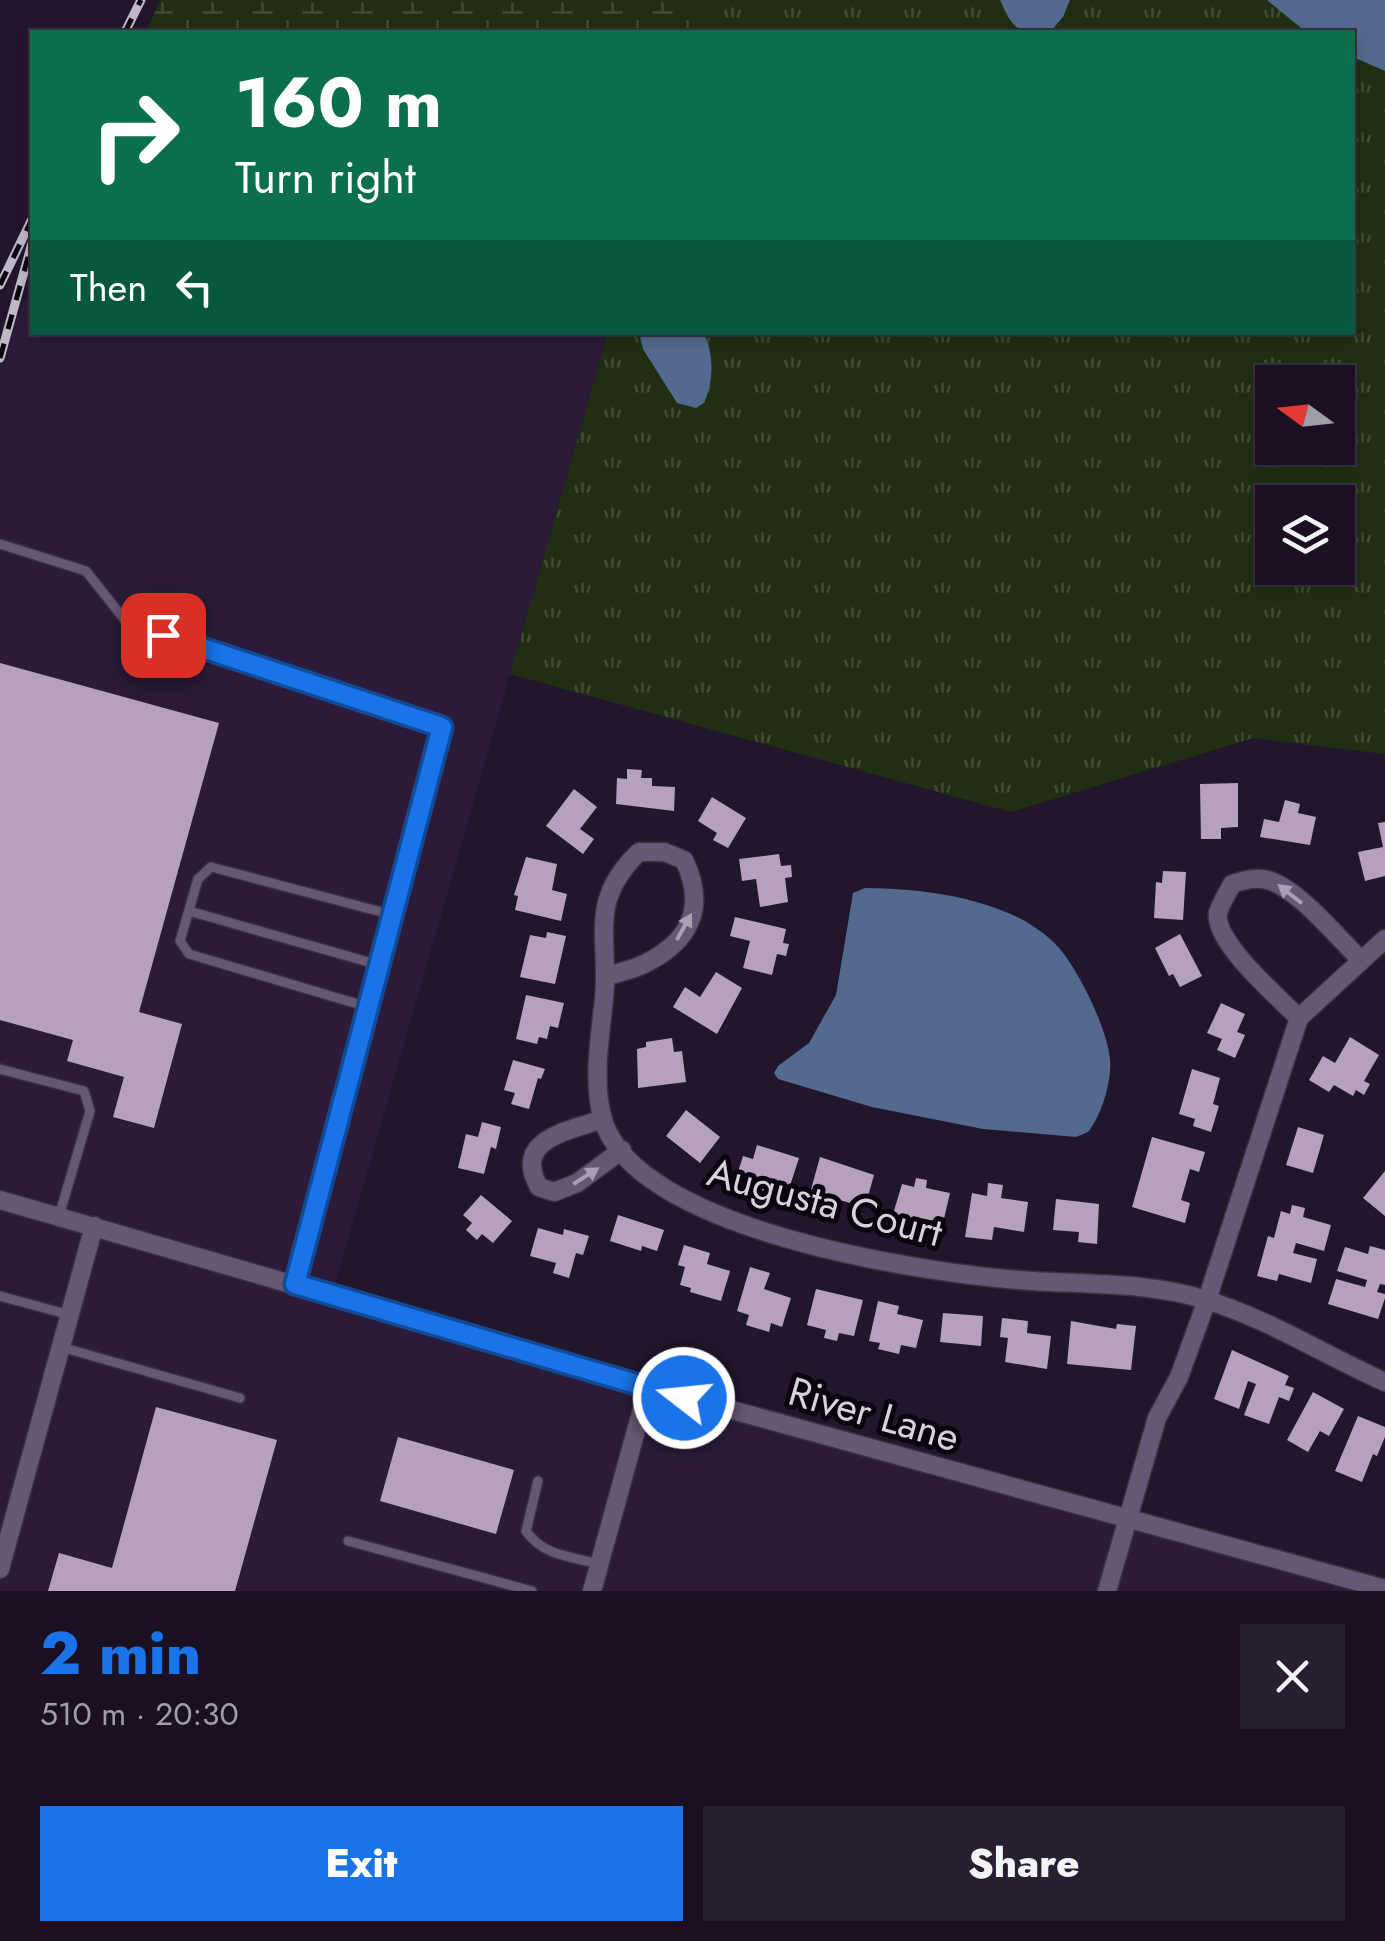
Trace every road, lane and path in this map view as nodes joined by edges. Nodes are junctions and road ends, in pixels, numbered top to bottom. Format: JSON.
{"nodes":[{"id":1,"x":0,"y":544,"type":"edge"},
{"id":2,"x":189,"y":911,"type":"junction"},
{"id":3,"x":393,"y":915,"type":"junction"},
{"id":4,"x":1385,"y":939,"type":"edge"},
{"id":5,"x":1361,"y":960,"type":"junction"},
{"id":6,"x":379,"y":965,"type":"junction"},
{"id":7,"x":606,"y":977,"type":"junction"},
{"id":8,"x":368,"y":1007,"type":"junction"},
{"id":9,"x":1298,"y":1018,"type":"junction"},
{"id":10,"x":0,"y":1069,"type":"edge"},
{"id":11,"x":603,"y":1120,"type":"junction"},
{"id":12,"x":622,"y":1150,"type":"junction"},
{"id":13,"x":0,"y":1200,"type":"edge"},
{"id":14,"x":59,"y":1216,"type":"junction"},
{"id":15,"x":94,"y":1226,"type":"junction"},
{"id":16,"x":295,"y":1284,"type":"junction"},
{"id":17,"x":0,"y":1296,"type":"edge"},
{"id":18,"x":1207,"y":1300,"type":"junction"},
{"id":19,"x":70,"y":1315,"type":"junction"},
{"id":20,"x":61,"y":1347,"type":"junction"},
{"id":21,"x":1385,"y":1382,"type":"edge"},
{"id":22,"x":648,"y":1387,"type":"junction"},
{"id":23,"x":240,"y":1398,"type":"dead end"},
{"id":24,"x":538,"y":1481,"type":"dead end"},
{"id":25,"x":1127,"y":1521,"type":"junction"},
{"id":26,"x":348,"y":1541,"type":"dead end"},
{"id":27,"x":599,"y":1564,"type":"junction"},
{"id":28,"x":0,"y":1569,"type":"edge"},
{"id":29,"x":1385,"y":1590,"type":"edge"},
{"id":30,"x":532,"y":1591,"type":"edge"},
{"id":31,"x":592,"y":1591,"type":"edge"},
{"id":32,"x":1108,"y":1591,"type":"edge"}],
"edges":[{"from":1,"to":3,"type":"lane"},
{"from":2,"to":3,"type":"lane"},
{"from":2,"to":6,"type":"lane"},
{"from":2,"to":8,"type":"lane"},
{"from":3,"to":6,"type":"lane"},
{"from":4,"to":5,"type":"street"},
{"from":5,"to":9,"type":"street"},
{"from":5,"to":9,"type":"street","one_way":true},
{"from":6,"to":8,"type":"lane"},
{"from":7,"to":7,"type":"street","name":"Augusta Court","one_way":true},
{"from":7,"to":11,"type":"street","name":"Augusta Court"},
{"from":8,"to":16,"type":"lane"},
{"from":9,"to":18,"type":"street"},
{"from":10,"to":14,"type":"lane"},
{"from":11,"to":12,"type":"street","name":"Augusta Court"},
{"from":11,"to":12,"type":"street","one_way":true},
{"from":12,"to":18,"type":"street","name":"Augusta Court"},
{"from":13,"to":14,"type":"street","name":"River Lane"},
{"from":14,"to":15,"type":"street","name":"River Lane"},
{"from":15,"to":16,"type":"street","name":"River Lane"},
{"from":15,"to":19,"type":"street"},
{"from":16,"to":22,"type":"street","name":"River Lane"},
{"from":17,"to":19,"type":"lane"},
{"from":18,"to":21,"type":"street","name":"Augusta Court"},
{"from":18,"to":25,"type":"street"},
{"from":19,"to":20,"type":"street"},
{"from":20,"to":23,"type":"lane"},
{"from":20,"to":28,"type":"street"},
{"from":22,"to":25,"type":"street","name":"River Lane"},
{"from":22,"to":27,"type":"street"},
{"from":24,"to":27,"type":"lane"},
{"from":25,"to":29,"type":"street","name":"River Lane"},
{"from":25,"to":32,"type":"street"},
{"from":26,"to":30,"type":"lane"},
{"from":27,"to":31,"type":"street"}]}
